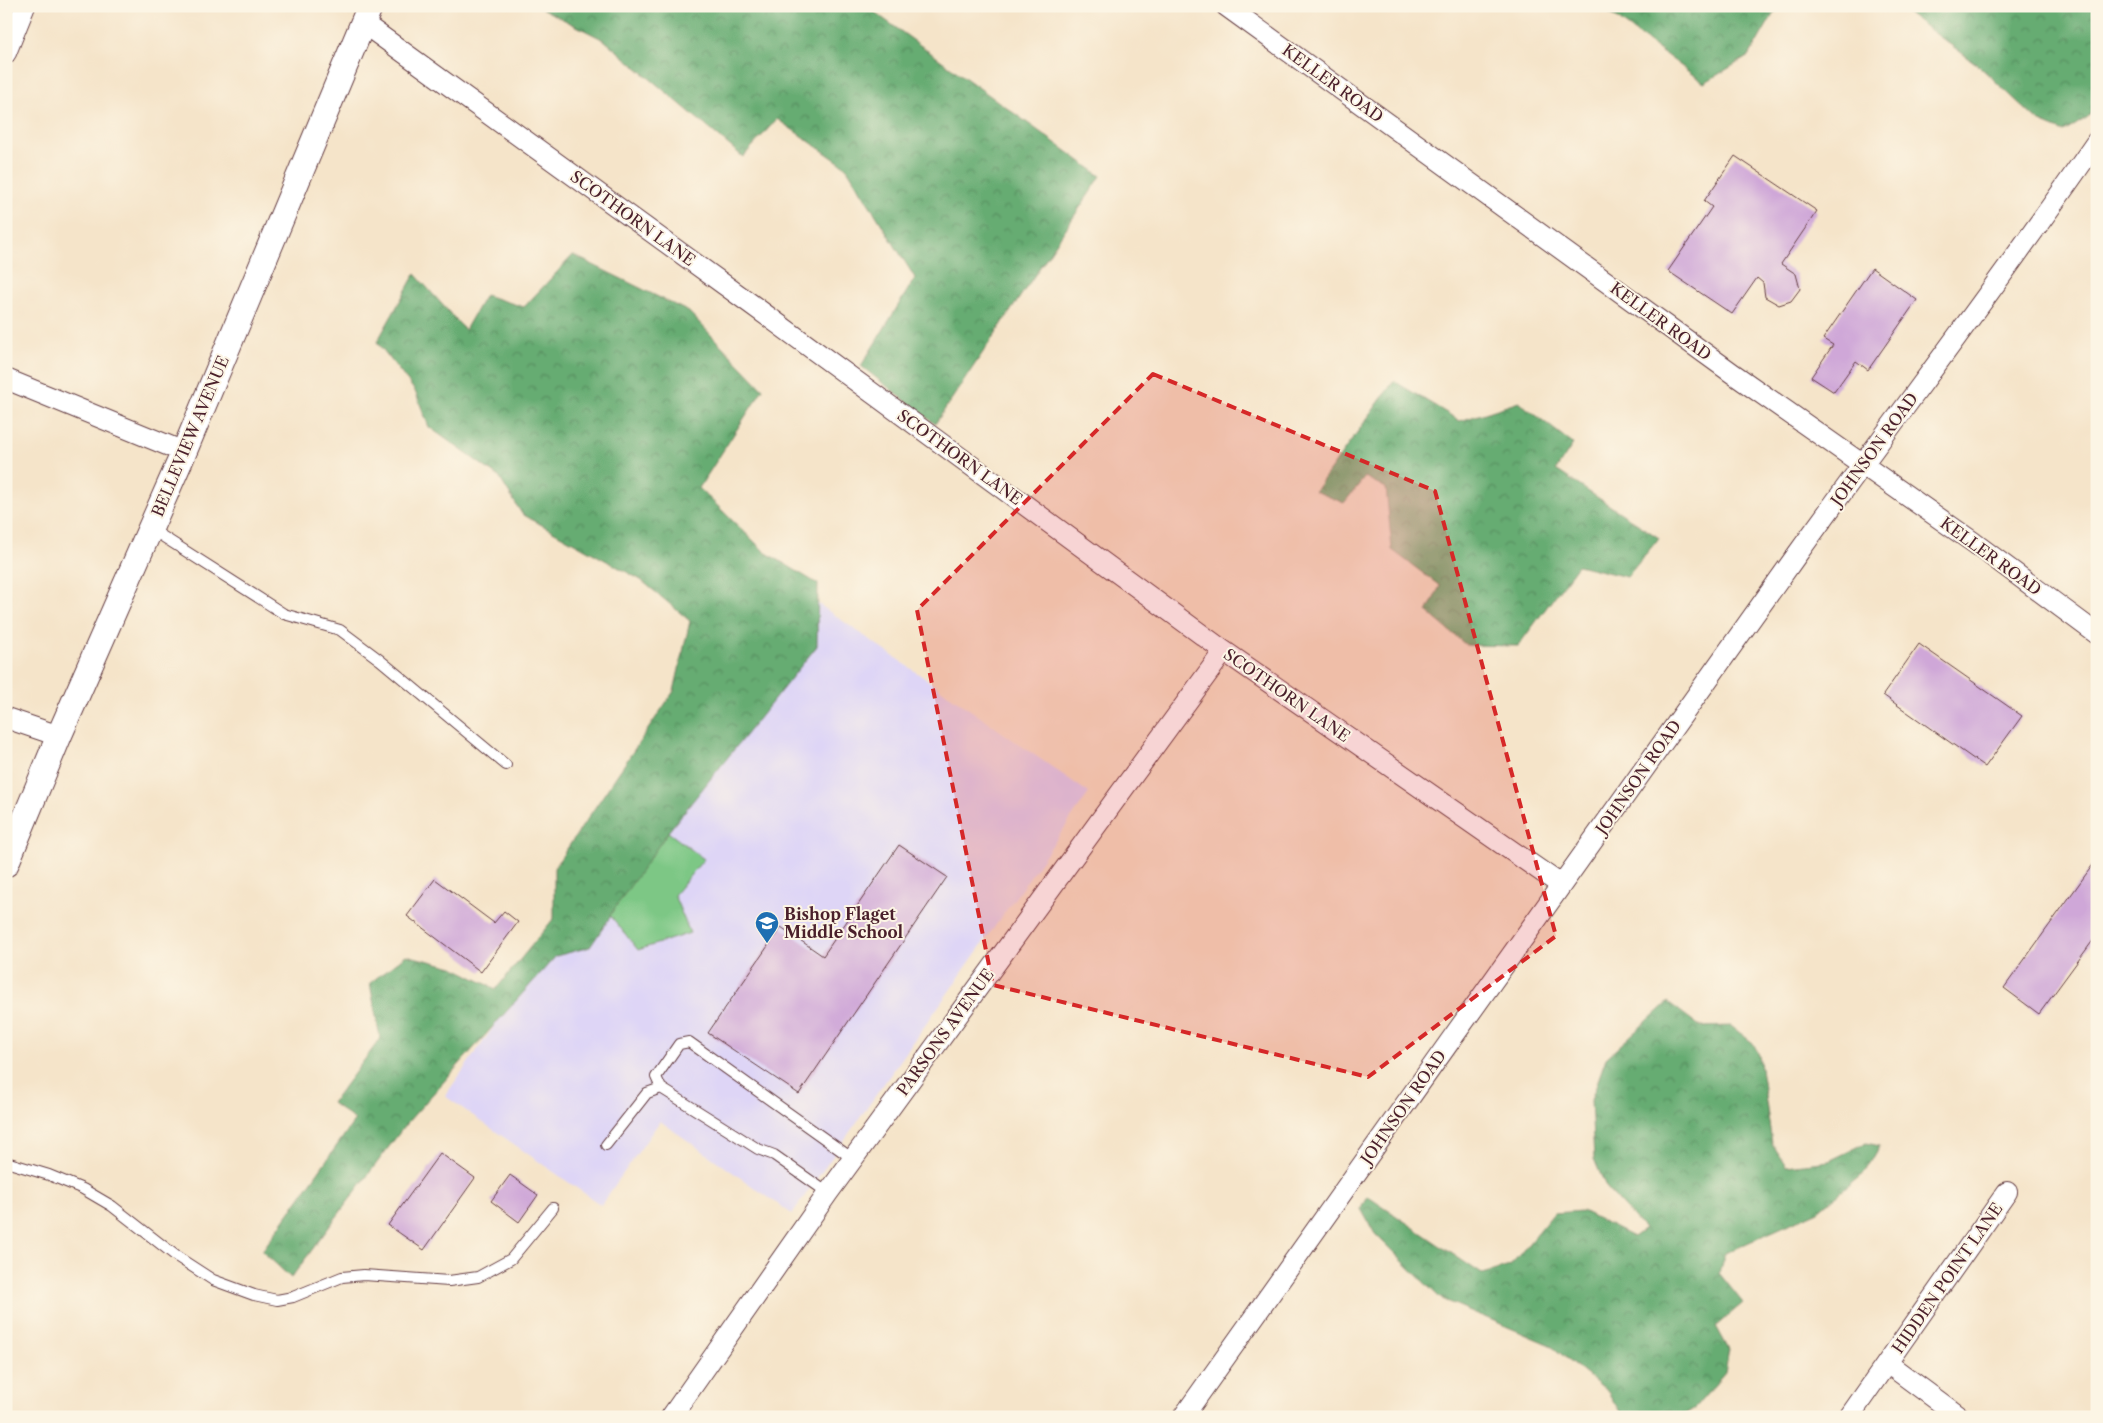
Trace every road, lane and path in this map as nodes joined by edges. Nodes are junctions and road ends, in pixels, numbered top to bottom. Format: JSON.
{"nodes":[{"id":1,"x":25,"y":6,"type":"edge"},
{"id":2,"x":1226,"y":6,"type":"edge"},
{"id":3,"x":366,"y":15,"type":"edge"},
{"id":4,"x":6,"y":53,"type":"edge"},
{"id":5,"x":2097,"y":141,"type":"edge"},
{"id":6,"x":6,"y":379,"type":"edge"},
{"id":7,"x":184,"y":452,"type":"junction"},
{"id":8,"x":1862,"y":464,"type":"junction"},
{"id":9,"x":150,"y":529,"type":"junction"},
{"id":10,"x":2097,"y":634,"type":"edge"},
{"id":11,"x":1224,"y":651,"type":"junction"},
{"id":12,"x":6,"y":718,"type":"edge"},
{"id":13,"x":59,"y":736,"type":"junction"},
{"id":14,"x":506,"y":765,"type":"dead end"},
{"id":15,"x":6,"y":864,"type":"edge"},
{"id":16,"x":1561,"y":885,"type":"junction"},
{"id":17,"x":661,"y":1088,"type":"junction"},
{"id":18,"x":606,"y":1145,"type":"dead end"},
{"id":19,"x":852,"y":1159,"type":"junction"},
{"id":20,"x":6,"y":1162,"type":"edge"},
{"id":21,"x":2007,"y":1192,"type":"dead end"},
{"id":22,"x":828,"y":1193,"type":"junction"},
{"id":23,"x":553,"y":1208,"type":"dead end"},
{"id":24,"x":1887,"y":1363,"type":"junction"},
{"id":25,"x":671,"y":1417,"type":"edge"},
{"id":26,"x":1183,"y":1417,"type":"edge"},
{"id":27,"x":1849,"y":1417,"type":"edge"},
{"id":28,"x":1960,"y":1417,"type":"edge"}],
"edges":[{"from":1,"to":4,"type":"street"},
{"from":2,"to":8,"type":"street","name":"KELLER ROAD"},
{"from":3,"to":7,"type":"street","name":"BELLEVIEW AVENUE"},
{"from":3,"to":11,"type":"street","name":"SCOTHORN LANE"},
{"from":5,"to":8,"type":"street","name":"JOHNSON ROAD"},
{"from":6,"to":7,"type":"street"},
{"from":7,"to":9,"type":"street","name":"BELLEVIEW AVENUE"},
{"from":8,"to":10,"type":"street","name":"KELLER ROAD"},
{"from":8,"to":16,"type":"street","name":"JOHNSON ROAD"},
{"from":9,"to":13,"type":"street","name":"BELLEVIEW AVENUE"},
{"from":9,"to":14,"type":"lane"},
{"from":11,"to":16,"type":"street","name":"SCOTHORN LANE"},
{"from":11,"to":19,"type":"street","name":"PARSONS AVENUE"},
{"from":12,"to":13,"type":"street"},
{"from":13,"to":15,"type":"street","name":"BELLEVIEW AVENUE"},
{"from":16,"to":26,"type":"street","name":"JOHNSON ROAD"},
{"from":17,"to":18,"type":"lane"},
{"from":17,"to":19,"type":"lane"},
{"from":17,"to":22,"type":"lane"},
{"from":19,"to":22,"type":"street","name":"PARSONS AVENUE"},
{"from":20,"to":23,"type":"lane"},
{"from":21,"to":24,"type":"street","name":"HIDDEN POINT LANE"},
{"from":22,"to":25,"type":"street","name":"PARSONS AVENUE"},
{"from":24,"to":27,"type":"street","name":"HIDDEN POINT LANE"},
{"from":24,"to":28,"type":"street","name":"HIDDEN POINT LANE"}]}
